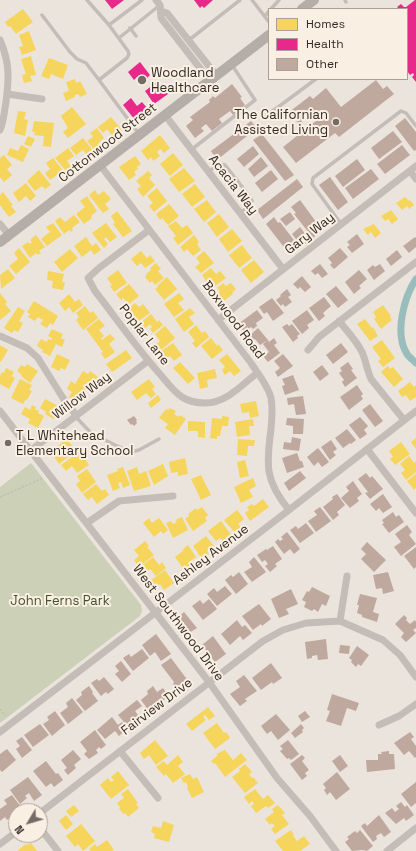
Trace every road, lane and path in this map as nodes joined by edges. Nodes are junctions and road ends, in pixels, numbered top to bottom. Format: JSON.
{"nodes":[{"id":1,"x":87,"y":0,"type":"edge"},
{"id":2,"x":142,"y":0,"type":"edge"},
{"id":3,"x":240,"y":0,"type":"edge"},
{"id":4,"x":252,"y":0,"type":"edge"},
{"id":5,"x":279,"y":0,"type":"edge"},
{"id":6,"x":314,"y":0,"type":"edge"},
{"id":7,"x":159,"y":6,"type":"edge"},
{"id":8,"x":272,"y":8,"type":"edge"},
{"id":9,"x":303,"y":8,"type":"edge"},
{"id":10,"x":268,"y":12,"type":"edge"},
{"id":11,"x":42,"y":15,"type":"dead end"},
{"id":12,"x":265,"y":16,"type":"junction"},
{"id":13,"x":268,"y":20,"type":"edge"},
{"id":14,"x":109,"y":25,"type":"junction"},
{"id":15,"x":130,"y":28,"type":"junction"},
{"id":16,"x":136,"y":36,"type":"dead end"},
{"id":17,"x":268,"y":36,"type":"edge"},
{"id":18,"x":119,"y":38,"type":"junction"},
{"id":19,"x":0,"y":40,"type":"edge"},
{"id":20,"x":189,"y":40,"type":"junction"},
{"id":21,"x":231,"y":64,"type":"junction"},
{"id":22,"x":213,"y":78,"type":"junction"},
{"id":23,"x":99,"y":80,"type":"junction"},
{"id":24,"x":315,"y":80,"type":"edge"},
{"id":25,"x":7,"y":94,"type":"junction"},
{"id":26,"x":42,"y":99,"type":"dead end"},
{"id":27,"x":165,"y":115,"type":"junction"},
{"id":28,"x":266,"y":116,"type":"dead end"},
{"id":29,"x":416,"y":126,"type":"edge"},
{"id":30,"x":0,"y":130,"type":"edge"},
{"id":31,"x":140,"y":135,"type":"junction"},
{"id":32,"x":191,"y":150,"type":"junction"},
{"id":33,"x":100,"y":165,"type":"junction"},
{"id":34,"x":413,"y":169,"type":"edge"},
{"id":35,"x":208,"y":172,"type":"junction"},
{"id":36,"x":416,"y":179,"type":"edge"},
{"id":37,"x":240,"y":213,"type":"junction"},
{"id":38,"x":0,"y":224,"type":"edge"},
{"id":39,"x":342,"y":224,"type":"junction"},
{"id":40,"x":149,"y":230,"type":"junction"},
{"id":41,"x":9,"y":236,"type":"junction"},
{"id":42,"x":0,"y":242,"type":"edge"},
{"id":43,"x":416,"y":262,"type":"edge"},
{"id":44,"x":283,"y":269,"type":"junction"},
{"id":45,"x":218,"y":320,"type":"junction"},
{"id":46,"x":339,"y":321,"type":"junction"},
{"id":47,"x":0,"y":336,"type":"edge"},
{"id":48,"x":308,"y":350,"type":"dead end"},
{"id":49,"x":148,"y":361,"type":"junction"},
{"id":50,"x":257,"y":373,"type":"junction"},
{"id":51,"x":0,"y":411,"type":"edge"},
{"id":52,"x":416,"y":411,"type":"edge"},
{"id":53,"x":75,"y":416,"type":"junction"},
{"id":54,"x":404,"y":420,"type":"junction"},
{"id":55,"x":159,"y":439,"type":"dead end"},
{"id":56,"x":367,"y":449,"type":"junction"},
{"id":57,"x":30,"y":450,"type":"junction"},
{"id":58,"x":48,"y":474,"type":"junction"},
{"id":59,"x":173,"y":496,"type":"dead end"},
{"id":60,"x":0,"y":497,"type":"edge"},
{"id":61,"x":289,"y":510,"type":"junction"},
{"id":62,"x":416,"y":513,"type":"edge"},
{"id":63,"x":86,"y":523,"type":"junction"},
{"id":64,"x":347,"y":576,"type":"dead end"},
{"id":65,"x":156,"y":613,"type":"junction"},
{"id":66,"x":340,"y":621,"type":"junction"},
{"id":67,"x":416,"y":677,"type":"edge"},
{"id":68,"x":209,"y":682,"type":"junction"},
{"id":69,"x":416,"y":704,"type":"edge"},
{"id":70,"x":0,"y":709,"type":"edge"},
{"id":71,"x":6,"y":716,"type":"dead end"},
{"id":72,"x":379,"y":725,"type":"dead end"},
{"id":73,"x":0,"y":732,"type":"edge"},
{"id":74,"x":120,"y":751,"type":"junction"},
{"id":75,"x":158,"y":798,"type":"dead end"},
{"id":76,"x":48,"y":808,"type":"edge"},
{"id":77,"x":416,"y":828,"type":"edge"},
{"id":78,"x":48,"y":838,"type":"edge"},
{"id":79,"x":58,"y":851,"type":"edge"},
{"id":80,"x":336,"y":851,"type":"edge"},
{"id":81,"x":387,"y":851,"type":"edge"}],
"edges":[{"from":1,"to":14,"type":"lane"},
{"from":2,"to":14,"type":"lane"},
{"from":3,"to":20,"type":"lane"},
{"from":4,"to":12,"type":"lane"},
{"from":5,"to":8,"type":"lane"},
{"from":6,"to":9,"type":"street"},
{"from":7,"to":15,"type":"lane"},
{"from":7,"to":20,"type":"street"},
{"from":7,"to":22,"type":"street"},
{"from":10,"to":12,"type":"lane"},
{"from":11,"to":23,"type":"lane"},
{"from":12,"to":13,"type":"lane"},
{"from":14,"to":18,"type":"lane"},
{"from":15,"to":16,"type":"lane"},
{"from":15,"to":18,"type":"lane"},
{"from":17,"to":21,"type":"street","name":"Cottonwood Street"},
{"from":18,"to":23,"type":"lane"},
{"from":19,"to":25,"type":"street"},
{"from":20,"to":22,"type":"street"},
{"from":21,"to":22,"type":"street","name":"Cottonwood Street"},
{"from":21,"to":32,"type":"lane"},
{"from":22,"to":27,"type":"street","name":"Cottonwood Street"},
{"from":23,"to":31,"type":"lane"},
{"from":24,"to":28,"type":"lane"},
{"from":25,"to":26,"type":"street"},
{"from":25,"to":30,"type":"street"},
{"from":27,"to":31,"type":"street","name":"Cottonwood Street"},
{"from":27,"to":32,"type":"street","name":"Acacia Way"},
{"from":29,"to":39,"type":"lane"},
{"from":31,"to":33,"type":"street","name":"Cottonwood Street"},
{"from":32,"to":35,"type":"street","name":"Acacia Way"},
{"from":33,"to":40,"type":"street","name":"Boxwood Road"},
{"from":33,"to":41,"type":"street","name":"Cottonwood Street"},
{"from":34,"to":36,"type":"street"},
{"from":34,"to":39,"type":"street","name":"Gary Way"},
{"from":35,"to":37,"type":"street","name":"Acacia Way"},
{"from":35,"to":37,"type":"lane"},
{"from":37,"to":44,"type":"street","name":"Acacia Way"},
{"from":38,"to":41,"type":"street"},
{"from":39,"to":44,"type":"street","name":"Gary Way"},
{"from":40,"to":45,"type":"street","name":"Boxwood Road"},
{"from":40,"to":49,"type":"street","name":"Poplar Lane"},
{"from":41,"to":42,"type":"street","name":"Cottonwood Street"},
{"from":43,"to":46,"type":"street"},
{"from":44,"to":45,"type":"street","name":"Gary Way"},
{"from":45,"to":50,"type":"street","name":"Boxwood Road"},
{"from":46,"to":48,"type":"street"},
{"from":46,"to":54,"type":"street"},
{"from":47,"to":53,"type":"street"},
{"from":49,"to":50,"type":"street","name":"Poplar Lane"},
{"from":49,"to":53,"type":"street","name":"Willow Way"},
{"from":50,"to":61,"type":"street","name":"Boxwood Road"},
{"from":51,"to":57,"type":"street","name":"West Southwood Drive"},
{"from":52,"to":54,"type":"street","name":"Ashley Avenue"},
{"from":53,"to":55,"type":"lane"},
{"from":53,"to":57,"type":"street","name":"Willow Way"},
{"from":54,"to":56,"type":"street","name":"Ashley Avenue"},
{"from":56,"to":61,"type":"street","name":"Ashley Avenue"},
{"from":56,"to":62,"type":"street"},
{"from":57,"to":58,"type":"street","name":"West Southwood Drive"},
{"from":58,"to":60,"type":"path"},
{"from":58,"to":63,"type":"street","name":"West Southwood Drive"},
{"from":59,"to":63,"type":"street"},
{"from":61,"to":65,"type":"street","name":"Ashley Avenue"},
{"from":63,"to":65,"type":"street","name":"West Southwood Drive"},
{"from":64,"to":66,"type":"street"},
{"from":65,"to":68,"type":"street","name":"West Southwood Drive"},
{"from":65,"to":73,"type":"street","name":"Ashley Avenue"},
{"from":66,"to":67,"type":"street","name":"Fairview Drive"},
{"from":66,"to":68,"type":"street","name":"Fairview Drive"},
{"from":68,"to":74,"type":"street","name":"Fairview Drive"},
{"from":68,"to":80,"type":"street","name":"West Southwood Drive"},
{"from":69,"to":72,"type":"street"},
{"from":70,"to":71,"type":"path"},
{"from":74,"to":75,"type":"street"},
{"from":74,"to":76,"type":"street","name":"Fairview Drive"},
{"from":77,"to":81,"type":"street"},
{"from":78,"to":79,"type":"street"}]}
